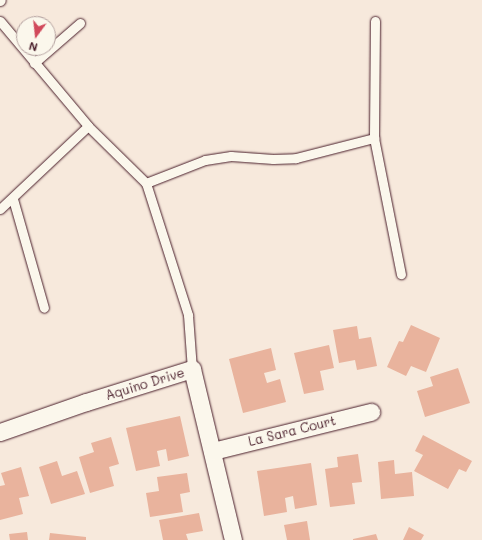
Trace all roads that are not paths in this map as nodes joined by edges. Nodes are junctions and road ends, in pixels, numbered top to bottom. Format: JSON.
{"nodes":[{"id":1,"x":0,"y":20,"type":"edge"},
{"id":2,"x":375,"y":21,"type":"dead end"},
{"id":3,"x":80,"y":23,"type":"dead end"},
{"id":4,"x":34,"y":64,"type":"junction"},
{"id":5,"x":88,"y":126,"type":"junction"},
{"id":6,"x":374,"y":138,"type":"junction"},
{"id":7,"x":146,"y":183,"type":"junction"},
{"id":8,"x":13,"y":199,"type":"junction"},
{"id":9,"x":0,"y":209,"type":"edge"},
{"id":10,"x":401,"y":274,"type":"dead end"},
{"id":11,"x":44,"y":308,"type":"dead end"},
{"id":12,"x":192,"y":370,"type":"junction"},
{"id":13,"x":371,"y":412,"type":"dead end"},
{"id":14,"x":0,"y":432,"type":"edge"},
{"id":15,"x":213,"y":451,"type":"junction"},
{"id":16,"x":233,"y":540,"type":"edge"}],
"edges":[{"from":1,"to":4,"type":"lane"},
{"from":2,"to":6,"type":"lane"},
{"from":3,"to":4,"type":"lane"},
{"from":4,"to":5,"type":"lane"},
{"from":5,"to":7,"type":"lane"},
{"from":5,"to":8,"type":"lane"},
{"from":6,"to":7,"type":"lane"},
{"from":6,"to":10,"type":"lane"},
{"from":7,"to":12,"type":"lane"},
{"from":8,"to":9,"type":"lane"},
{"from":8,"to":11,"type":"lane"},
{"from":12,"to":14,"type":"street","name":"Aquino Drive"},
{"from":12,"to":15,"type":"street","name":"Aquino Drive"},
{"from":13,"to":15,"type":"street","name":"La Sara Court"},
{"from":15,"to":16,"type":"street","name":"Aquino Drive"}]}
